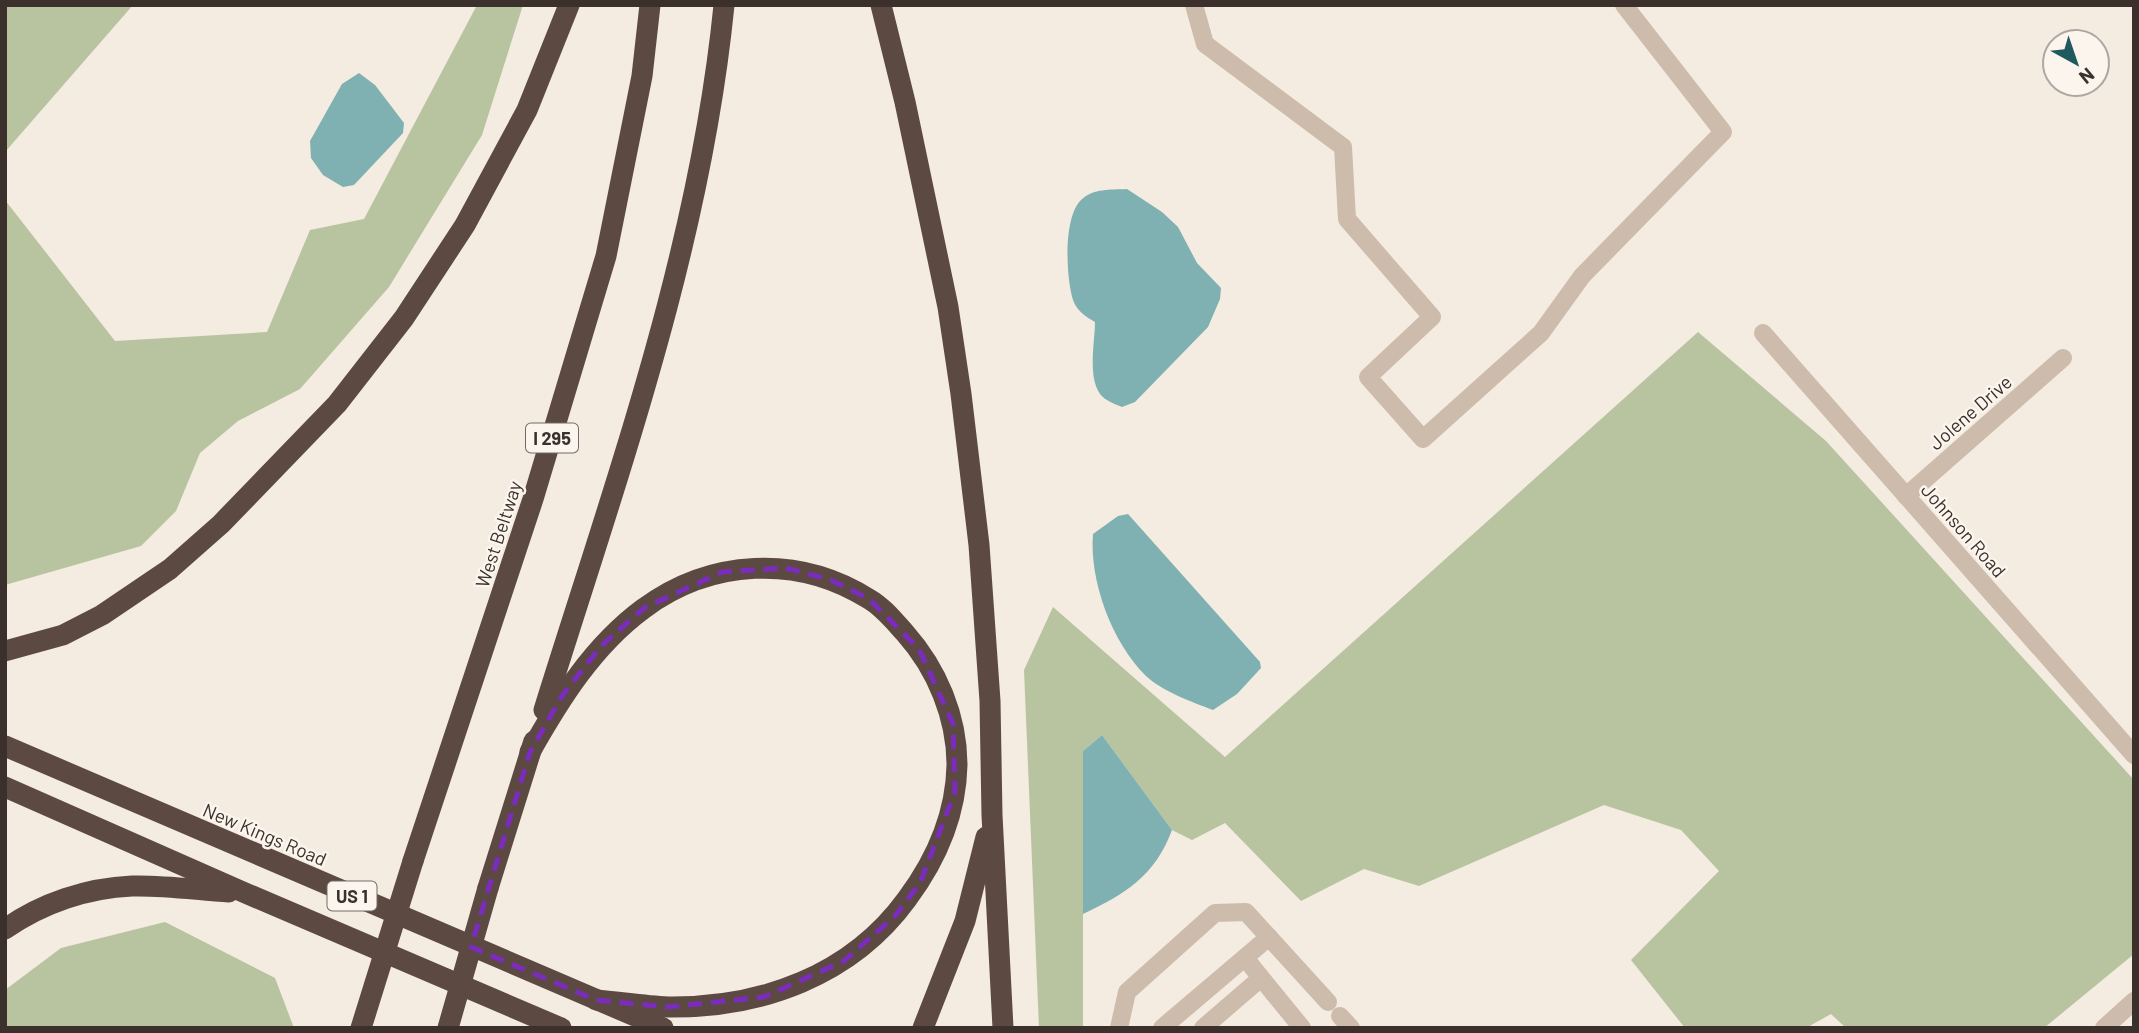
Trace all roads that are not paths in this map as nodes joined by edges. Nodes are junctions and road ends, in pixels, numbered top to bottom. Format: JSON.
{"nodes":[{"id":1,"x":569,"y":5,"type":"edge"},
{"id":2,"x":650,"y":5,"type":"edge"},
{"id":3,"x":724,"y":5,"type":"edge"},
{"id":4,"x":881,"y":5,"type":"edge"},
{"id":5,"x":1194,"y":5,"type":"edge"},
{"id":6,"x":1624,"y":5,"type":"edge"},
{"id":7,"x":1763,"y":333,"type":"dead end"},
{"id":8,"x":2063,"y":358,"type":"dead end"},
{"id":9,"x":1906,"y":496,"type":"junction"},
{"id":10,"x":5,"y":651,"type":"edge"},
{"id":11,"x":8,"y":749,"type":"edge"},
{"id":12,"x":530,"y":752,"type":"junction"},
{"id":13,"x":2134,"y":755,"type":"edge"},
{"id":14,"x":5,"y":787,"type":"edge"},
{"id":15,"x":992,"y":815,"type":"junction"},
{"id":16,"x":243,"y":892,"type":"junction"},
{"id":17,"x":5,"y":929,"type":"edge"},
{"id":18,"x":1269,"y":937,"type":"junction"},
{"id":19,"x":1245,"y":958,"type":"junction"},
{"id":20,"x":1261,"y":978,"type":"junction"},
{"id":21,"x":596,"y":1000,"type":"junction"},
{"id":22,"x":2134,"y":1001,"type":"edge"},
{"id":23,"x":1181,"y":1012,"type":"junction"},
{"id":24,"x":1339,"y":1015,"type":"edge"},
{"id":25,"x":361,"y":1028,"type":"edge"},
{"id":26,"x":448,"y":1028,"type":"edge"},
{"id":27,"x":561,"y":1028,"type":"edge"},
{"id":28,"x":663,"y":1028,"type":"edge"},
{"id":29,"x":923,"y":1028,"type":"edge"},
{"id":30,"x":1003,"y":1028,"type":"edge"},
{"id":31,"x":1119,"y":1028,"type":"edge"},
{"id":32,"x":1162,"y":1028,"type":"edge"},
{"id":33,"x":1195,"y":1028,"type":"edge"},
{"id":34,"x":1203,"y":1028,"type":"edge"},
{"id":35,"x":1302,"y":1028,"type":"edge"},
{"id":36,"x":2104,"y":1028,"type":"edge"}],
"edges":[{"from":1,"to":10,"type":"highway"},
{"from":2,"to":25,"type":"highway","name":"West Beltway","number":"I 295","bridge":true},
{"from":3,"to":12,"type":"highway"},
{"from":4,"to":15,"type":"highway"},
{"from":5,"to":6,"type":"street"},
{"from":7,"to":9,"type":"street","name":"Johnson Road"},
{"from":8,"to":9,"type":"street","name":"Jolene Drive"},
{"from":9,"to":13,"type":"street","name":"Johnson Road"},
{"from":11,"to":21,"type":"highway","name":"New Kings Road","number":"US 1"},
{"from":12,"to":21,"type":"highway"},
{"from":12,"to":26,"type":"highway","bridge":true},
{"from":14,"to":16,"type":"highway","number":"US 1"},
{"from":15,"to":29,"type":"highway"},
{"from":15,"to":30,"type":"highway"},
{"from":16,"to":17,"type":"highway"},
{"from":16,"to":27,"type":"highway","number":"US 1"},
{"from":18,"to":19,"type":"street"},
{"from":18,"to":24,"type":"street"},
{"from":18,"to":31,"type":"street"},
{"from":19,"to":20,"type":"street"},
{"from":19,"to":23,"type":"street"},
{"from":20,"to":34,"type":"street"},
{"from":20,"to":35,"type":"street"},
{"from":21,"to":28,"type":"highway","name":"New Kings Road","number":"US 1"},
{"from":22,"to":36,"type":"street"},
{"from":23,"to":32,"type":"street"},
{"from":23,"to":33,"type":"street"}]}
